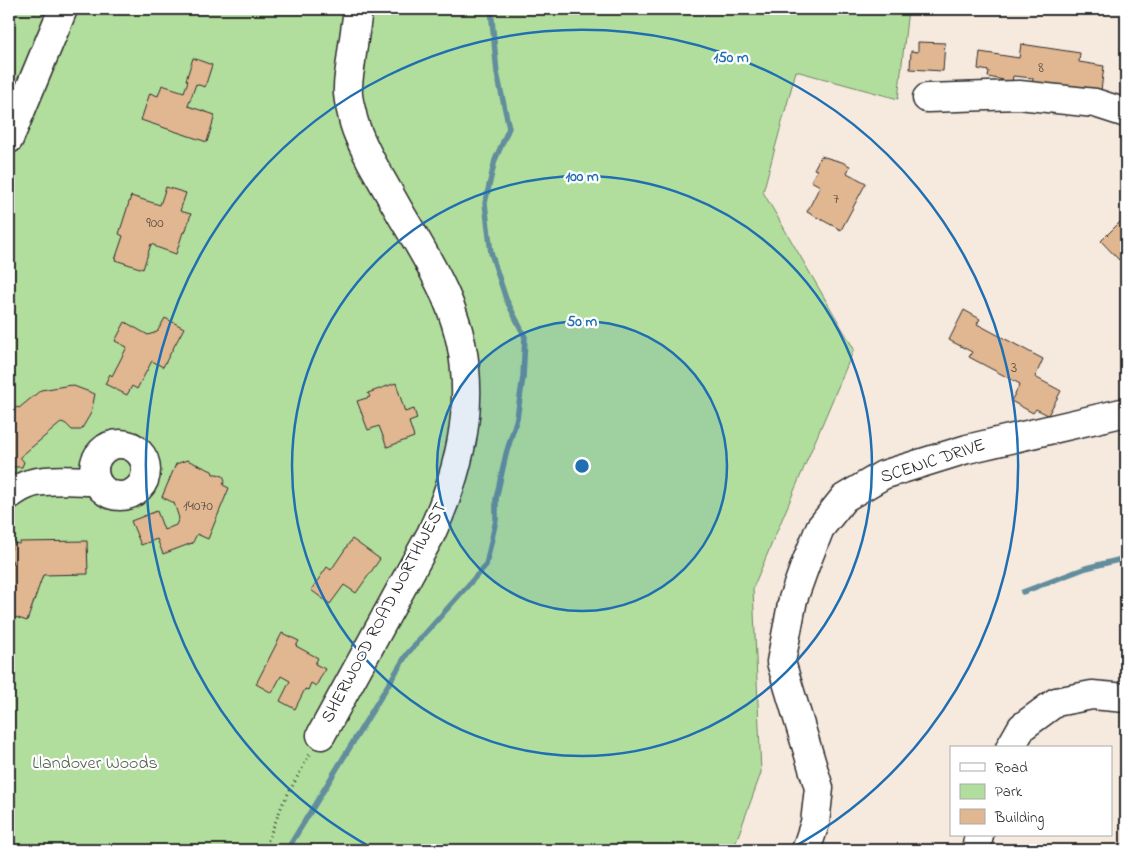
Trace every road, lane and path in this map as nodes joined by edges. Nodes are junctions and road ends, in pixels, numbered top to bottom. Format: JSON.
{"nodes":[{"id":1,"x":63,"y":9,"type":"edge"},
{"id":2,"x":358,"y":9,"type":"edge"},
{"id":3,"x":927,"y":98,"type":"dead end"},
{"id":4,"x":1126,"y":112,"type":"edge"},
{"id":5,"x":9,"y":140,"type":"edge"},
{"id":6,"x":1126,"y":412,"type":"edge"},
{"id":7,"x":96,"y":481,"type":"dead end"},
{"id":8,"x":9,"y":495,"type":"edge"},
{"id":9,"x":1126,"y":698,"type":"edge"},
{"id":10,"x":321,"y":736,"type":"joint"},
{"id":11,"x":1011,"y":746,"type":"edge"},
{"id":12,"x":979,"y":836,"type":"edge"},
{"id":13,"x":264,"y":850,"type":"edge"},
{"id":14,"x":806,"y":850,"type":"edge"},
{"id":15,"x":976,"y":850,"type":"edge"}],
"edges":[{"from":1,"to":5,"type":"street"},
{"from":2,"to":10,"type":"street","name":"SHERWOOD ROAD NORTHWEST"},
{"from":3,"to":4,"type":"street"},
{"from":6,"to":14,"type":"street","name":"SCENIC DRIVE"},
{"from":7,"to":8,"type":"street"},
{"from":9,"to":11,"type":"street"},
{"from":10,"to":13,"type":"path"},
{"from":12,"to":15,"type":"street"}]}
